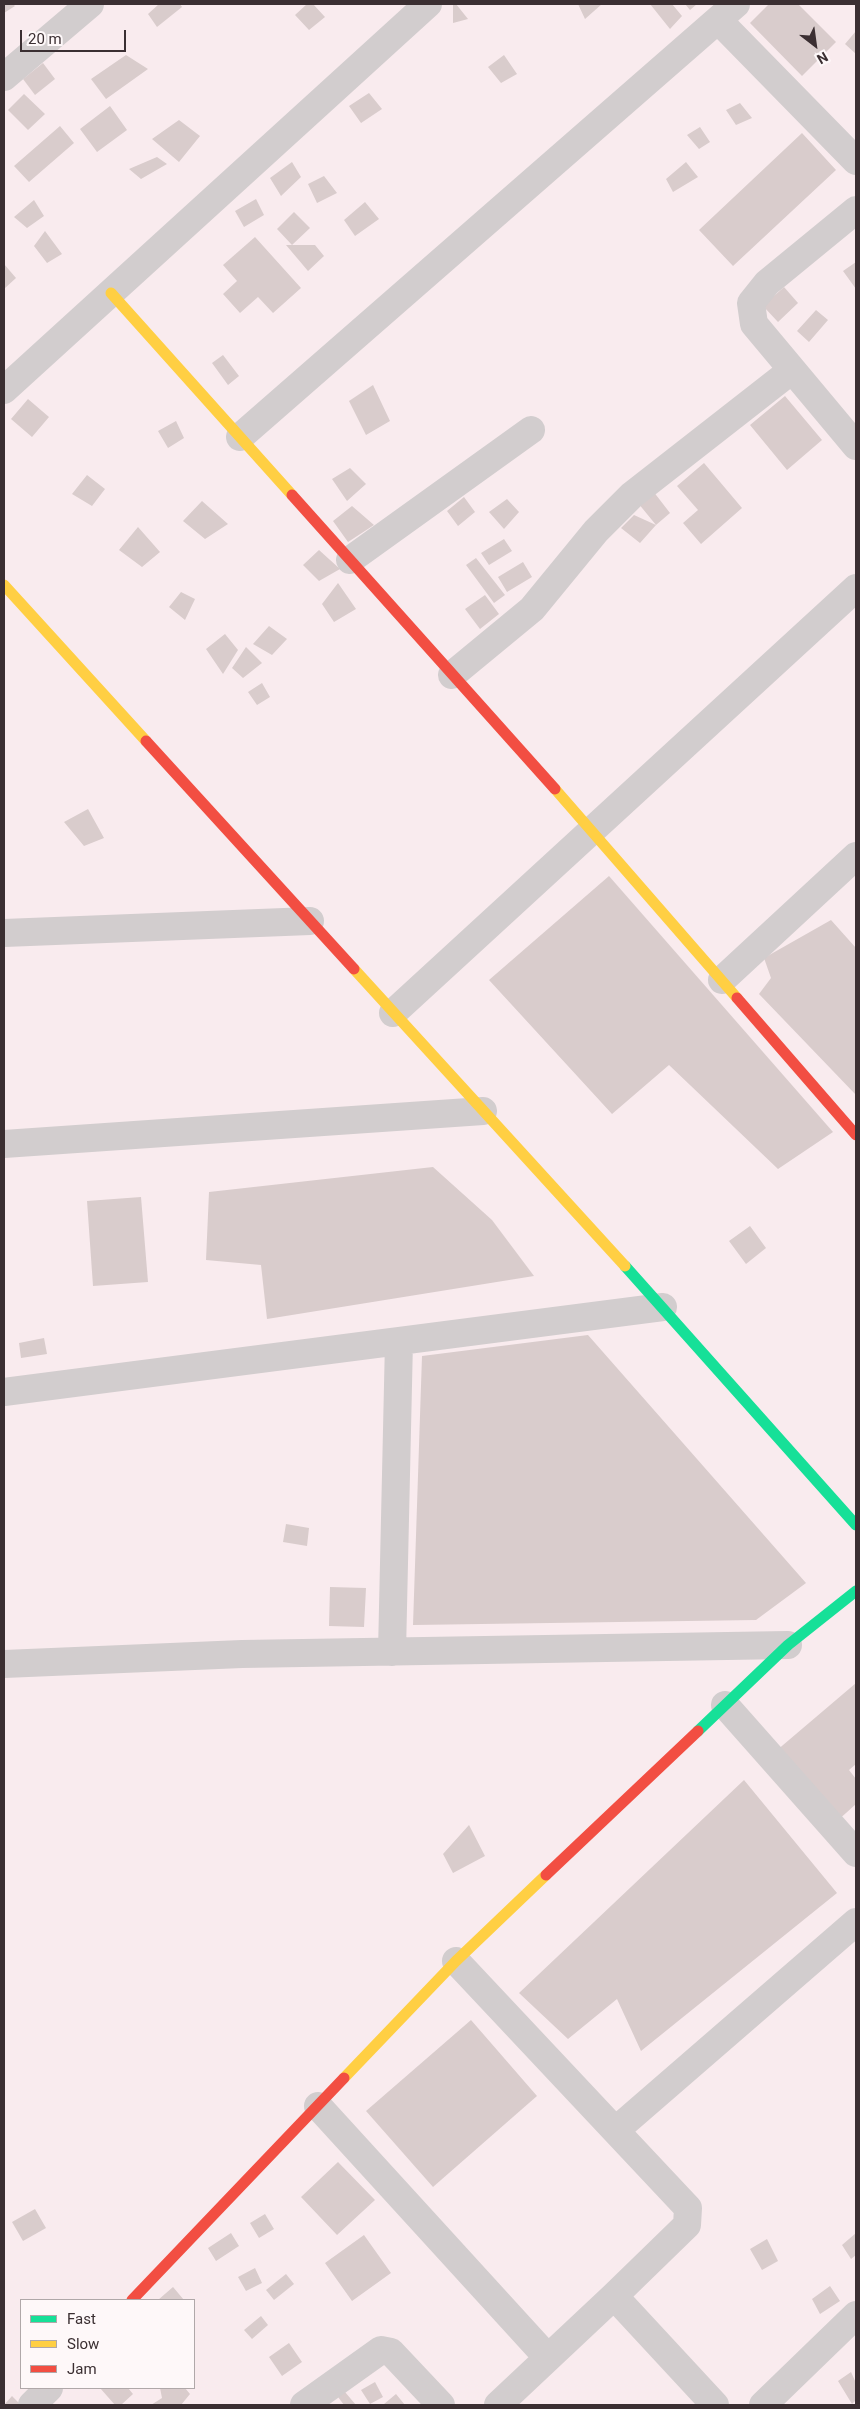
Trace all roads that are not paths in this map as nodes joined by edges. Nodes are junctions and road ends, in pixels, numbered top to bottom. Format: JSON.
{"nodes":[{"id":1,"x":90,"y":4,"type":"edge"},
{"id":2,"x":428,"y":4,"type":"edge"},
{"id":3,"x":727,"y":12,"type":"edge"},
{"id":4,"x":4,"y":78,"type":"edge"},
{"id":5,"x":856,"y":162,"type":"edge"},
{"id":6,"x":856,"y":210,"type":"edge"},
{"id":7,"x":111,"y":293,"type":"junction"},
{"id":8,"x":792,"y":370,"type":"junction"},
{"id":9,"x":4,"y":390,"type":"edge"},
{"id":10,"x":531,"y":430,"type":"dead end"},
{"id":11,"x":240,"y":437,"type":"junction"},
{"id":12,"x":856,"y":446,"type":"edge"},
{"id":13,"x":350,"y":560,"type":"junction"},
{"id":14,"x":4,"y":585,"type":"edge"},
{"id":15,"x":853,"y":597,"type":"edge"},
{"id":16,"x":452,"y":674,"type":"junction"},
{"id":17,"x":591,"y":830,"type":"junction"},
{"id":18,"x":856,"y":856,"type":"edge"},
{"id":19,"x":310,"y":921,"type":"junction"},
{"id":20,"x":4,"y":933,"type":"edge"},
{"id":21,"x":722,"y":980,"type":"junction"},
{"id":22,"x":393,"y":1013,"type":"junction"},
{"id":23,"x":483,"y":1111,"type":"junction"},
{"id":24,"x":856,"y":1135,"type":"edge"},
{"id":25,"x":4,"y":1144,"type":"edge"},
{"id":26,"x":663,"y":1307,"type":"junction"},
{"id":27,"x":399,"y":1341,"type":"junction"},
{"id":28,"x":4,"y":1392,"type":"edge"},
{"id":29,"x":856,"y":1525,"type":"edge"},
{"id":30,"x":856,"y":1591,"type":"edge"},
{"id":31,"x":788,"y":1645,"type":"junction"},
{"id":32,"x":392,"y":1652,"type":"junction"},
{"id":33,"x":4,"y":1664,"type":"edge"},
{"id":34,"x":725,"y":1705,"type":"junction"},
{"id":35,"x":856,"y":1853,"type":"edge"},
{"id":36,"x":856,"y":1922,"type":"edge"},
{"id":37,"x":456,"y":1961,"type":"junction"},
{"id":38,"x":318,"y":2106,"type":"junction"},
{"id":39,"x":616,"y":2130,"type":"junction"},
{"id":40,"x":614,"y":2296,"type":"junction"},
{"id":41,"x":133,"y":2299,"type":"edge"},
{"id":42,"x":856,"y":2315,"type":"edge"},
{"id":43,"x":548,"y":2358,"type":"junction"},
{"id":44,"x":48,"y":2389,"type":"edge"},
{"id":45,"x":32,"y":2405,"type":"edge"},
{"id":46,"x":304,"y":2405,"type":"edge"},
{"id":47,"x":441,"y":2405,"type":"edge"},
{"id":48,"x":498,"y":2405,"type":"edge"},
{"id":49,"x":715,"y":2405,"type":"edge"},
{"id":50,"x":763,"y":2405,"type":"edge"}],
"edges":[{"from":1,"to":4,"type":"street"},
{"from":2,"to":7,"type":"street"},
{"from":3,"to":5,"type":"street"},
{"from":3,"to":11,"type":"street"},
{"from":6,"to":8,"type":"street"},
{"from":7,"to":9,"type":"street"},
{"from":7,"to":11,"type":"street"},
{"from":8,"to":12,"type":"street"},
{"from":8,"to":16,"type":"street"},
{"from":10,"to":13,"type":"street"},
{"from":11,"to":13,"type":"street"},
{"from":13,"to":16,"type":"street"},
{"from":14,"to":19,"type":"street"},
{"from":15,"to":17,"type":"street"},
{"from":16,"to":17,"type":"street"},
{"from":17,"to":21,"type":"street"},
{"from":17,"to":22,"type":"street"},
{"from":18,"to":21,"type":"street"},
{"from":19,"to":20,"type":"street"},
{"from":19,"to":22,"type":"street"},
{"from":21,"to":24,"type":"street"},
{"from":22,"to":23,"type":"street"},
{"from":23,"to":25,"type":"street"},
{"from":23,"to":26,"type":"street"},
{"from":26,"to":27,"type":"street"},
{"from":26,"to":29,"type":"street"},
{"from":27,"to":28,"type":"street"},
{"from":27,"to":32,"type":"street"},
{"from":30,"to":31,"type":"street"},
{"from":31,"to":32,"type":"street"},
{"from":31,"to":34,"type":"street"},
{"from":32,"to":33,"type":"street"},
{"from":34,"to":35,"type":"street"},
{"from":34,"to":37,"type":"street"},
{"from":36,"to":39,"type":"street"},
{"from":37,"to":38,"type":"street"},
{"from":37,"to":39,"type":"street"},
{"from":38,"to":41,"type":"street"},
{"from":38,"to":43,"type":"street"},
{"from":39,"to":40,"type":"street"},
{"from":40,"to":43,"type":"street"},
{"from":40,"to":49,"type":"street"},
{"from":42,"to":50,"type":"street"},
{"from":43,"to":48,"type":"street"},
{"from":44,"to":45,"type":"street"},
{"from":46,"to":47,"type":"street"}]}
